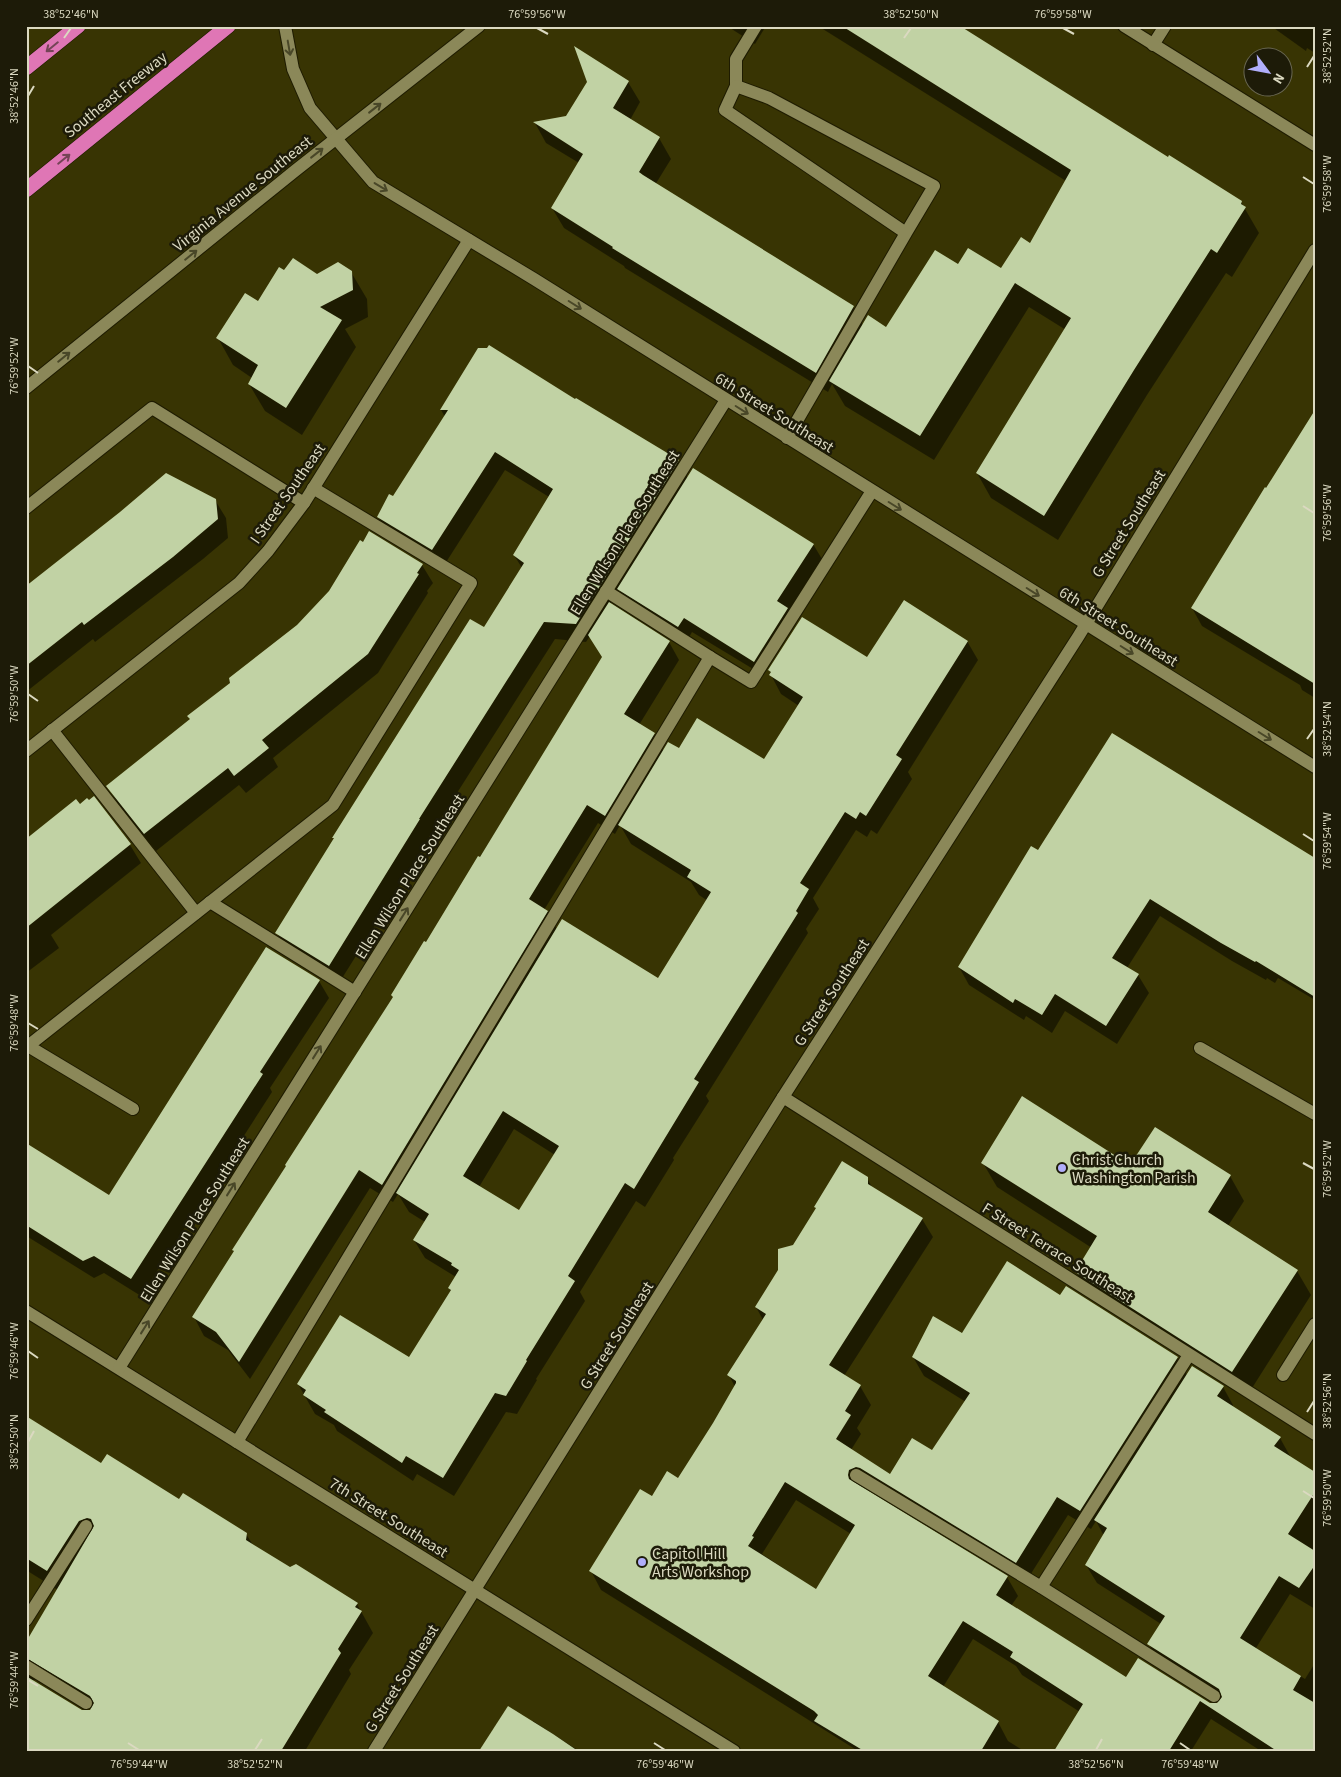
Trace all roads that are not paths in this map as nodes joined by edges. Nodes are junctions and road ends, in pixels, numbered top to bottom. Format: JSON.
{"nodes":[{"id":1,"x":78,"y":26,"type":"edge"},
{"id":2,"x":228,"y":26,"type":"edge"},
{"id":3,"x":285,"y":26,"type":"edge"},
{"id":4,"x":479,"y":26,"type":"edge"},
{"id":5,"x":756,"y":26,"type":"edge"},
{"id":6,"x":1124,"y":26,"type":"edge"},
{"id":7,"x":1165,"y":26,"type":"edge"},
{"id":8,"x":1153,"y":45,"type":"junction"},
{"id":9,"x":26,"y":68,"type":"edge"},
{"id":10,"x":736,"y":86,"type":"junction"},
{"id":11,"x":337,"y":138,"type":"junction"},
{"id":12,"x":1315,"y":146,"type":"edge"},
{"id":13,"x":26,"y":190,"type":"edge"},
{"id":14,"x":906,"y":233,"type":"junction"},
{"id":15,"x":469,"y":240,"type":"junction"},
{"id":16,"x":1315,"y":250,"type":"edge"},
{"id":17,"x":26,"y":388,"type":"edge"},
{"id":18,"x":726,"y":400,"type":"junction"},
{"id":19,"x":786,"y":438,"type":"junction"},
{"id":20,"x":313,"y":488,"type":"junction"},
{"id":21,"x":872,"y":491,"type":"junction"},
{"id":22,"x":304,"y":503,"type":"junction"},
{"id":23,"x":26,"y":508,"type":"edge"},
{"id":24,"x":606,"y":591,"type":"junction"},
{"id":25,"x":1086,"y":624,"type":"junction"},
{"id":26,"x":710,"y":657,"type":"junction"},
{"id":27,"x":52,"y":730,"type":"junction"},
{"id":28,"x":26,"y":751,"type":"edge"},
{"id":29,"x":1315,"y":767,"type":"edge"},
{"id":30,"x":210,"y":902,"type":"junction"},
{"id":31,"x":196,"y":913,"type":"junction"},
{"id":32,"x":355,"y":992,"type":"junction"},
{"id":33,"x":27,"y":1045,"type":"edge"},
{"id":34,"x":1200,"y":1048,"type":"dead end"},
{"id":35,"x":783,"y":1097,"type":"junction"},
{"id":36,"x":133,"y":1109,"type":"dead end"},
{"id":37,"x":1315,"y":1114,"type":"edge"},
{"id":38,"x":26,"y":1311,"type":"edge"},
{"id":39,"x":1315,"y":1324,"type":"edge"},
{"id":40,"x":1189,"y":1355,"type":"junction"},
{"id":41,"x":119,"y":1368,"type":"junction"},
{"id":42,"x":1283,"y":1375,"type":"dead end"},
{"id":43,"x":1315,"y":1434,"type":"edge"},
{"id":44,"x":237,"y":1442,"type":"junction"},
{"id":45,"x":856,"y":1475,"type":"dead end"},
{"id":46,"x":86,"y":1526,"type":"dead end"},
{"id":47,"x":1041,"y":1587,"type":"junction"},
{"id":48,"x":475,"y":1590,"type":"junction"},
{"id":49,"x":26,"y":1620,"type":"edge"},
{"id":50,"x":26,"y":1666,"type":"edge"},
{"id":51,"x":1214,"y":1696,"type":"dead end"},
{"id":52,"x":86,"y":1703,"type":"dead end"},
{"id":53,"x":374,"y":1751,"type":"edge"},
{"id":54,"x":734,"y":1751,"type":"edge"}],
"edges":[{"from":1,"to":9,"type":"highway","one_way":true},
{"from":13,"to":2,"type":"highway","name":"Southeast Freeway","one_way":true},
{"from":3,"to":11,"type":"street","name":"6th Street Southeast","one_way":true},
{"from":11,"to":4,"type":"street","name":"Virginia Avenue Southeast","one_way":true},
{"from":5,"to":10,"type":"street"},
{"from":6,"to":8,"type":"street"},
{"from":7,"to":8,"type":"street"},
{"from":8,"to":12,"type":"street"},
{"from":10,"to":14,"type":"street"},
{"from":10,"to":14,"type":"street"},
{"from":11,"to":15,"type":"street","name":"6th Street Southeast","one_way":true},
{"from":17,"to":11,"type":"street","name":"Virginia Avenue Southeast","one_way":true},
{"from":14,"to":19,"type":"street"},
{"from":15,"to":18,"type":"street","name":"6th Street Southeast","one_way":true},
{"from":15,"to":20,"type":"street","name":"I Street Southeast"},
{"from":16,"to":25,"type":"street","name":"G Street Southeast"},
{"from":18,"to":19,"type":"street","name":"6th Street Southeast","one_way":true},
{"from":18,"to":24,"type":"street","name":"Ellen Wilson Place Southeast"},
{"from":19,"to":21,"type":"street","name":"6th Street Southeast"},
{"from":20,"to":22,"type":"street","name":"I Street Southeast"},
{"from":20,"to":30,"type":"street"},
{"from":21,"to":25,"type":"street","name":"6th Street Southeast","one_way":true},
{"from":21,"to":26,"type":"street"},
{"from":22,"to":23,"type":"street"},
{"from":22,"to":27,"type":"street","name":"I Street Southeast"},
{"from":24,"to":26,"type":"street"},
{"from":32,"to":24,"type":"street","name":"Ellen Wilson Place Southeast","one_way":true},
{"from":25,"to":29,"type":"street","name":"6th Street Southeast","one_way":true},
{"from":25,"to":35,"type":"street","name":"G Street Southeast"},
{"from":26,"to":44,"type":"street"},
{"from":27,"to":28,"type":"street","name":"I Street Southeast"},
{"from":27,"to":31,"type":"street"},
{"from":30,"to":31,"type":"street"},
{"from":30,"to":32,"type":"street"},
{"from":31,"to":33,"type":"street"},
{"from":41,"to":32,"type":"street","name":"Ellen Wilson Place Southeast","one_way":true},
{"from":33,"to":36,"type":"street"},
{"from":34,"to":37,"type":"street"},
{"from":35,"to":40,"type":"street","name":"F Street Terrace Southeast"},
{"from":35,"to":48,"type":"street","name":"G Street Southeast"},
{"from":38,"to":41,"type":"street","name":"7th Street Southeast"},
{"from":39,"to":42,"type":"street"},
{"from":40,"to":43,"type":"street","name":"F Street Terrace Southeast"},
{"from":40,"to":47,"type":"street"},
{"from":41,"to":44,"type":"street","name":"7th Street Southeast"},
{"from":44,"to":48,"type":"street","name":"7th Street Southeast"},
{"from":45,"to":47,"type":"street"},
{"from":46,"to":49,"type":"street"},
{"from":47,"to":51,"type":"street"},
{"from":48,"to":53,"type":"street","name":"G Street Southeast"},
{"from":48,"to":54,"type":"street","name":"7th Street Southeast"},
{"from":50,"to":52,"type":"street"}]}
